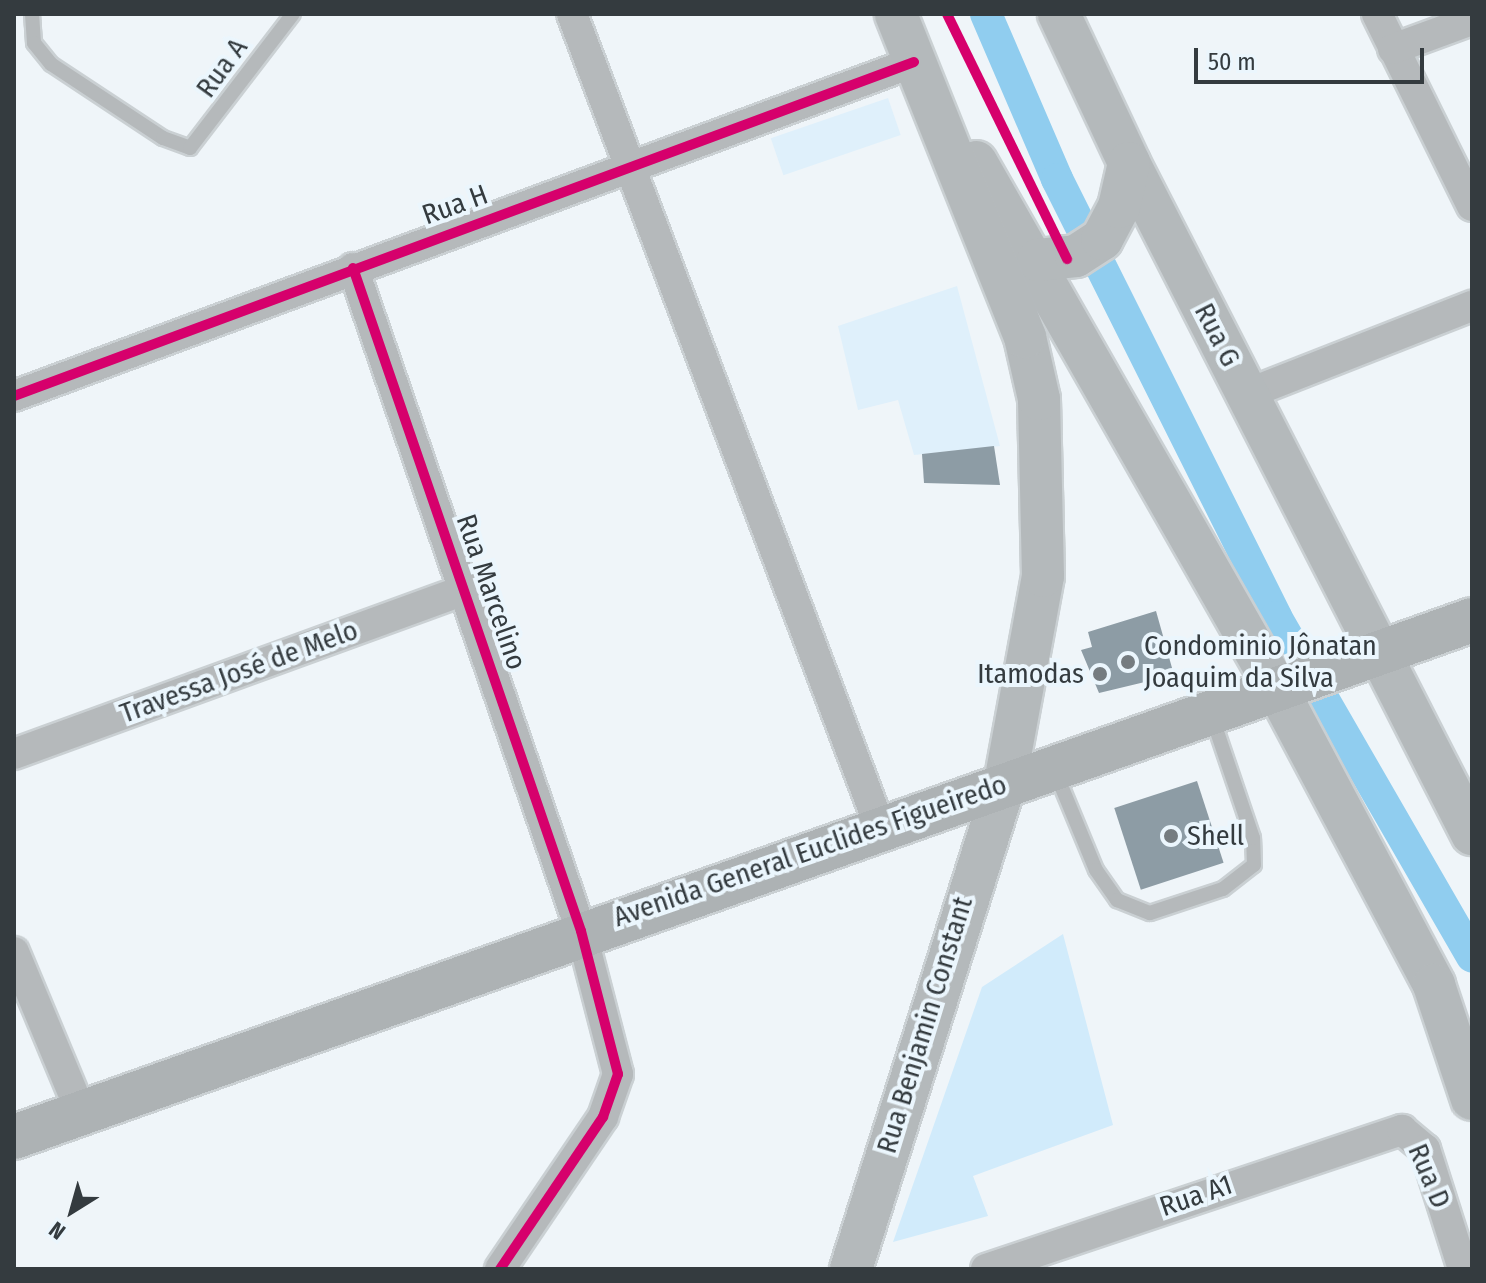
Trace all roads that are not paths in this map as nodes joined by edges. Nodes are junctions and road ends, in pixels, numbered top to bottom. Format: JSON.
{"nodes":[{"id":1,"x":293,"y":14,"type":"edge"},
{"id":2,"x":572,"y":14,"type":"edge"},
{"id":3,"x":896,"y":14,"type":"edge"},
{"id":4,"x":1059,"y":14,"type":"edge"},
{"id":5,"x":1377,"y":14,"type":"edge"},
{"id":6,"x":31,"y":16,"type":"edge"},
{"id":7,"x":1472,"y":20,"type":"edge"},
{"id":8,"x":1393,"y":49,"type":"junction"},
{"id":9,"x":914,"y":62,"type":"junction"},
{"id":10,"x":1129,"y":163,"type":"junction"},
{"id":11,"x":629,"y":165,"type":"junction"},
{"id":12,"x":1472,"y":206,"type":"edge"},
{"id":13,"x":1052,"y":260,"type":"junction"},
{"id":14,"x":353,"y":268,"type":"junction"},
{"id":15,"x":1472,"y":306,"type":"edge"},
{"id":16,"x":1247,"y":394,"type":"junction"},
{"id":17,"x":14,"y":396,"type":"edge"},
{"id":18,"x":465,"y":590,"type":"junction"},
{"id":19,"x":1472,"y":620,"type":"edge"},
{"id":20,"x":1382,"y":653,"type":"junction"},
{"id":21,"x":1282,"y":690,"type":"junction"},
{"id":22,"x":1211,"y":713,"type":"junction"},
{"id":23,"x":14,"y":754,"type":"edge"},
{"id":24,"x":1053,"y":767,"type":"junction"},
{"id":25,"x":1005,"y":783,"type":"junction"},
{"id":26,"x":880,"y":827,"type":"junction"},
{"id":27,"x":1472,"y":834,"type":"edge"},
{"id":28,"x":581,"y":931,"type":"junction"},
{"id":29,"x":14,"y":952,"type":"edge"},
{"id":30,"x":1472,"y":1099,"type":"edge"},
{"id":31,"x":81,"y":1112,"type":"junction"},
{"id":32,"x":1407,"y":1130,"type":"joint"},
{"id":33,"x":14,"y":1137,"type":"edge"},
{"id":34,"x":500,"y":1269,"type":"edge"},
{"id":35,"x":851,"y":1269,"type":"edge"},
{"id":36,"x":986,"y":1269,"type":"edge"},
{"id":37,"x":1463,"y":1269,"type":"edge"}],
"edges":[{"from":1,"to":6,"type":"lane","name":"Rua A"},
{"from":2,"to":11,"type":"street"},
{"from":3,"to":9,"type":"main road"},
{"from":4,"to":10,"type":"main road","name":"Rua G"},
{"from":5,"to":8,"type":"street"},
{"from":7,"to":8,"type":"street"},
{"from":8,"to":12,"type":"street"},
{"from":9,"to":11,"type":"street","name":"Rua H"},
{"from":9,"to":13,"type":"main road"},
{"from":9,"to":25,"type":"main road","name":"Rua Benjamin Constant"},
{"from":10,"to":13,"type":"main road"},
{"from":10,"to":16,"type":"main road","name":"Rua G"},
{"from":11,"to":14,"type":"street","name":"Rua H"},
{"from":11,"to":26,"type":"street"},
{"from":13,"to":21,"type":"main road"},
{"from":14,"to":17,"type":"street","name":"Rua H"},
{"from":14,"to":18,"type":"street","name":"Rua Marcelino"},
{"from":15,"to":16,"type":"street"},
{"from":16,"to":20,"type":"main road","name":"Rua G"},
{"from":18,"to":23,"type":"street","name":"Travessa José de Melo"},
{"from":18,"to":28,"type":"street","name":"Rua Marcelino"},
{"from":19,"to":20,"type":"main road","name":"Avenida General Euclides Figueiredo"},
{"from":20,"to":21,"type":"main road","name":"Avenida General Euclides Figueiredo"},
{"from":20,"to":27,"type":"main road","name":"Rua G"},
{"from":21,"to":22,"type":"main road","name":"Avenida General Euclides Figueiredo"},
{"from":21,"to":30,"type":"main road"},
{"from":22,"to":24,"type":"main road","name":"Avenida General Euclides Figueiredo"},
{"from":22,"to":24,"type":"lane"},
{"from":24,"to":25,"type":"main road","name":"Avenida General Euclides Figueiredo"},
{"from":25,"to":26,"type":"main road","name":"Avenida General Euclides Figueiredo"},
{"from":25,"to":35,"type":"main road","name":"Rua Benjamin Constant"},
{"from":26,"to":28,"type":"main road","name":"Avenida General Euclides Figueiredo"},
{"from":28,"to":31,"type":"main road","name":"Avenida General Euclides Figueiredo"},
{"from":28,"to":34,"type":"street","name":"Rua Marcelino"},
{"from":29,"to":31,"type":"street"},
{"from":31,"to":33,"type":"main road","name":"Avenida General Euclides Figueiredo"},
{"from":32,"to":36,"type":"street","name":"Rua A1"},
{"from":32,"to":37,"type":"street","name":"Rua D"}]}
